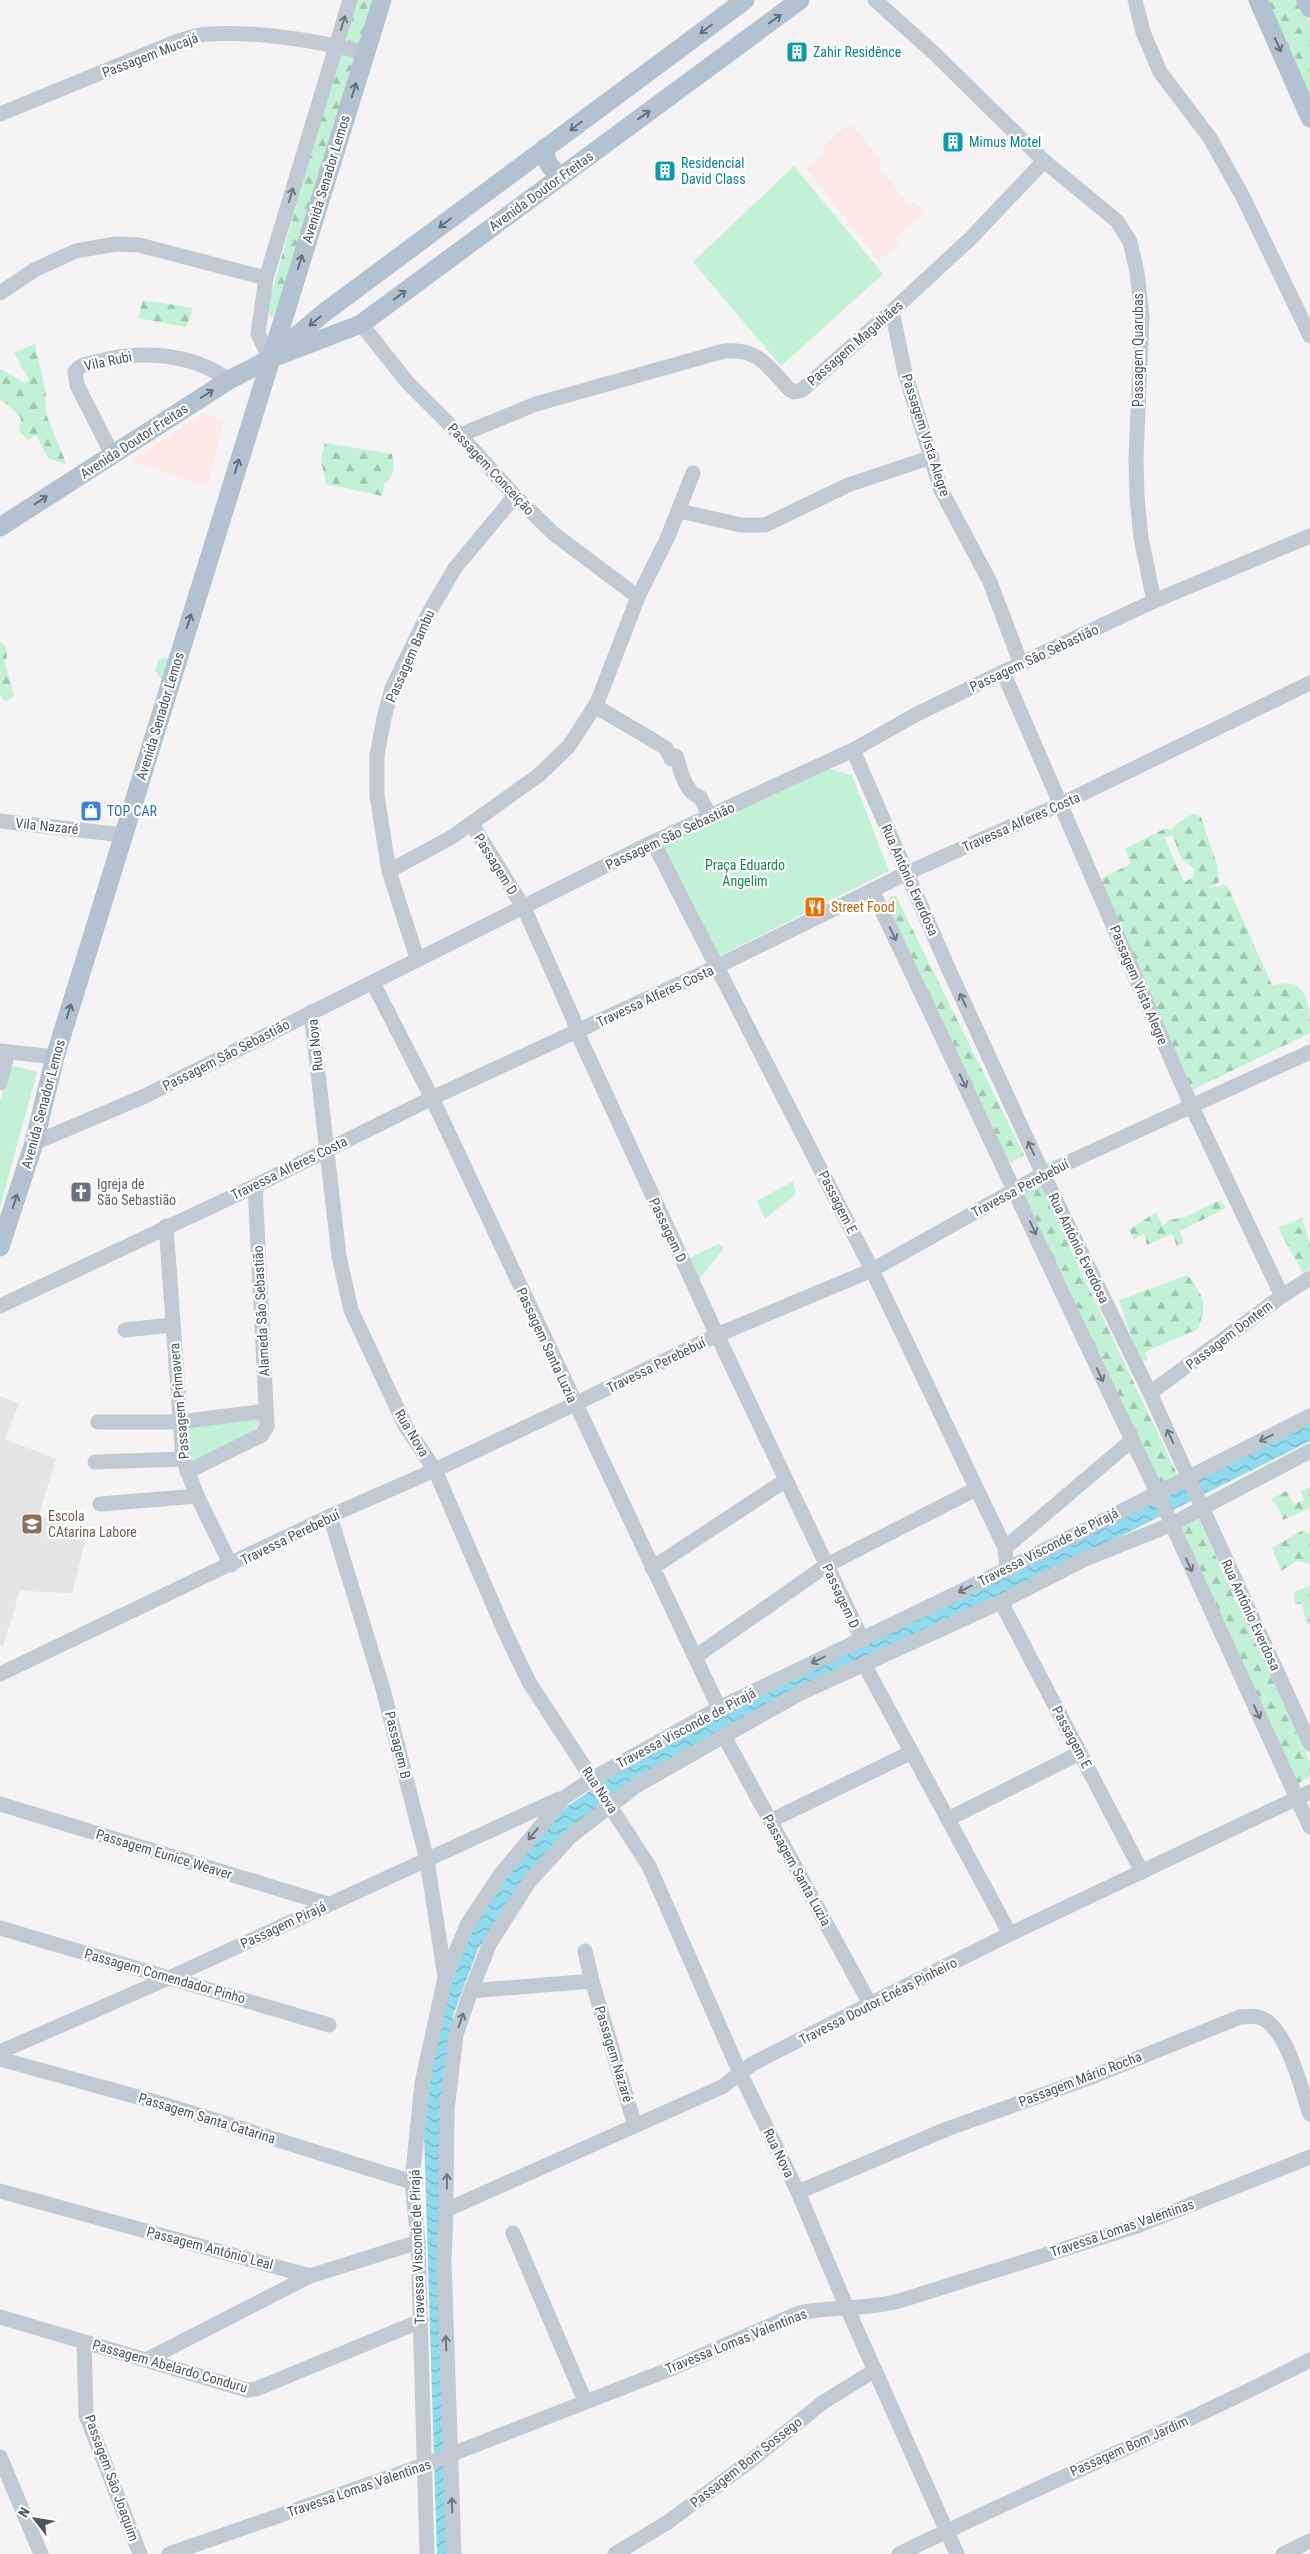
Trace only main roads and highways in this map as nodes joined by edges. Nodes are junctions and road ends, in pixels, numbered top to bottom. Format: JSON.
{"nodes":[{"id":1,"x":382,"y":0,"type":"edge"},
{"id":2,"x":745,"y":0,"type":"edge"},
{"id":3,"x":800,"y":0,"type":"edge"},
{"id":4,"x":1258,"y":0,"type":"edge"},
{"id":5,"x":1306,"y":0,"type":"edge"},
{"id":6,"x":1310,"y":8,"type":"edge"},
{"id":7,"x":1310,"y":118,"type":"edge"},
{"id":8,"x":545,"y":148,"type":"junction"},
{"id":9,"x":561,"y":176,"type":"junction"},
{"id":10,"x":500,"y":181,"type":"junction"},
{"id":11,"x":519,"y":207,"type":"junction"},
{"id":12,"x":270,"y":358,"type":"junction"},
{"id":13,"x":0,"y":527,"type":"edge"},
{"id":14,"x":0,"y":1247,"type":"edge"}],
"edges":[{"from":12,"to":1,"type":"main road","name":"Avenida Senador Lemos","one_way":true},
{"from":2,"to":8,"type":"main road","name":"Avenida Doutor Freitas","one_way":true},
{"from":9,"to":3,"type":"main road","name":"Avenida Doutor Freitas","one_way":true},
{"from":4,"to":7,"type":"main road","one_way":true},
{"from":5,"to":6,"type":"main road"},
{"from":8,"to":9,"type":"main road"},
{"from":8,"to":10,"type":"main road","name":"Avenida Doutor Freitas"},
{"from":9,"to":11,"type":"main road","name":"Avenida Doutor Freitas"},
{"from":10,"to":11,"type":"main road"},
{"from":10,"to":12,"type":"main road","name":"Avenida Doutor Freitas","one_way":true},
{"from":12,"to":11,"type":"main road","name":"Avenida Doutor Freitas","one_way":true},
{"from":13,"to":12,"type":"main road","name":"Avenida Doutor Freitas","one_way":true},
{"from":14,"to":12,"type":"main road","name":"Avenida Senador Lemos","one_way":true}]}
